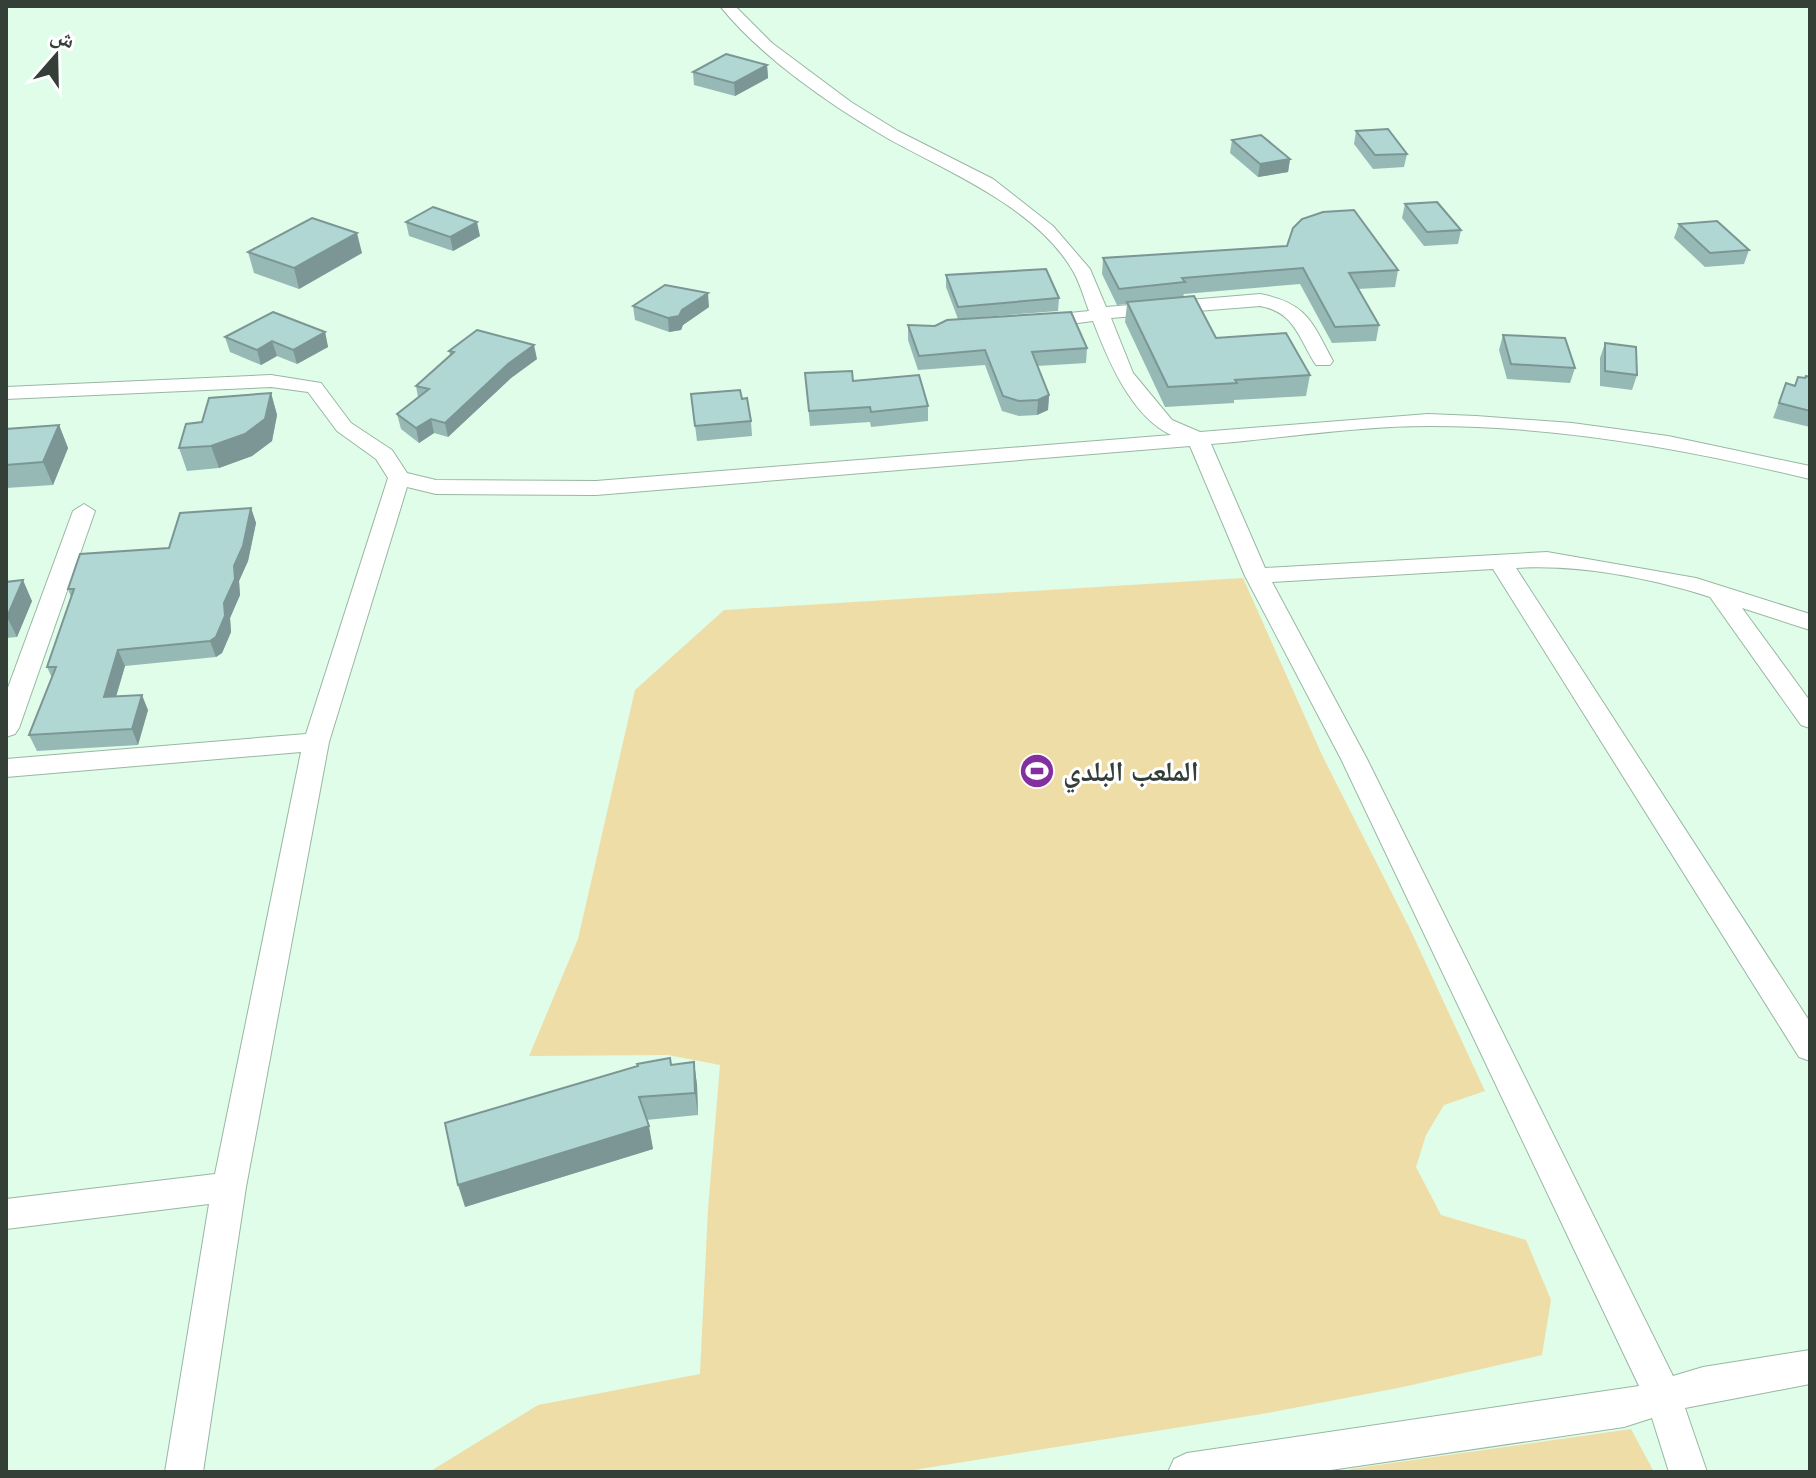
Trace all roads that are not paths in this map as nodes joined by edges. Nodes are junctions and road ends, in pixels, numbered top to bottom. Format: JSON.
{"nodes":[{"id":1,"x":727,"y":6,"type":"edge"},
{"id":2,"x":1102,"y":313,"type":"junction"},
{"id":3,"x":1015,"y":324,"type":"edge"},
{"id":4,"x":1323,"y":361,"type":"dead end"},
{"id":5,"x":6,"y":393,"type":"edge"},
{"id":6,"x":1198,"y":439,"type":"junction"},
{"id":7,"x":1810,"y":473,"type":"edge"},
{"id":8,"x":399,"y":478,"type":"junction"},
{"id":9,"x":84,"y":511,"type":"dead end"},
{"id":10,"x":1499,"y":560,"type":"junction"},
{"id":11,"x":1257,"y":576,"type":"junction"},
{"id":12,"x":1718,"y":592,"type":"junction"},
{"id":13,"x":1810,"y":622,"type":"edge"},
{"id":14,"x":32,"y":655,"type":"junction"},
{"id":15,"x":6,"y":657,"type":"edge"},
{"id":16,"x":1810,"y":719,"type":"edge"},
{"id":17,"x":6,"y":728,"type":"edge"},
{"id":18,"x":316,"y":742,"type":"junction"},
{"id":19,"x":6,"y":768,"type":"edge"},
{"id":20,"x":1810,"y":1048,"type":"edge"},
{"id":21,"x":229,"y":1187,"type":"junction"},
{"id":22,"x":6,"y":1214,"type":"edge"},
{"id":23,"x":1810,"y":1367,"type":"edge"},
{"id":24,"x":1663,"y":1396,"type":"junction"},
{"id":25,"x":184,"y":1472,"type":"edge"},
{"id":26,"x":1187,"y":1472,"type":"edge"},
{"id":27,"x":1688,"y":1472,"type":"edge"}],
"edges":[{"from":1,"to":2,"type":"street"},
{"from":2,"to":3,"type":"street"},
{"from":2,"to":4,"type":"street"},
{"from":2,"to":6,"type":"street"},
{"from":5,"to":8,"type":"street"},
{"from":6,"to":7,"type":"street"},
{"from":6,"to":8,"type":"street"},
{"from":6,"to":11,"type":"street"},
{"from":8,"to":18,"type":"street"},
{"from":9,"to":14,"type":"street"},
{"from":10,"to":11,"type":"street"},
{"from":10,"to":12,"type":"street"},
{"from":10,"to":20,"type":"street"},
{"from":11,"to":24,"type":"street"},
{"from":12,"to":13,"type":"street"},
{"from":12,"to":16,"type":"street"},
{"from":14,"to":15,"type":"street"},
{"from":14,"to":17,"type":"street"},
{"from":18,"to":19,"type":"street"},
{"from":18,"to":21,"type":"street"},
{"from":21,"to":22,"type":"street"},
{"from":21,"to":25,"type":"street"},
{"from":23,"to":24,"type":"street"},
{"from":24,"to":26,"type":"street"},
{"from":24,"to":27,"type":"street"}]}
